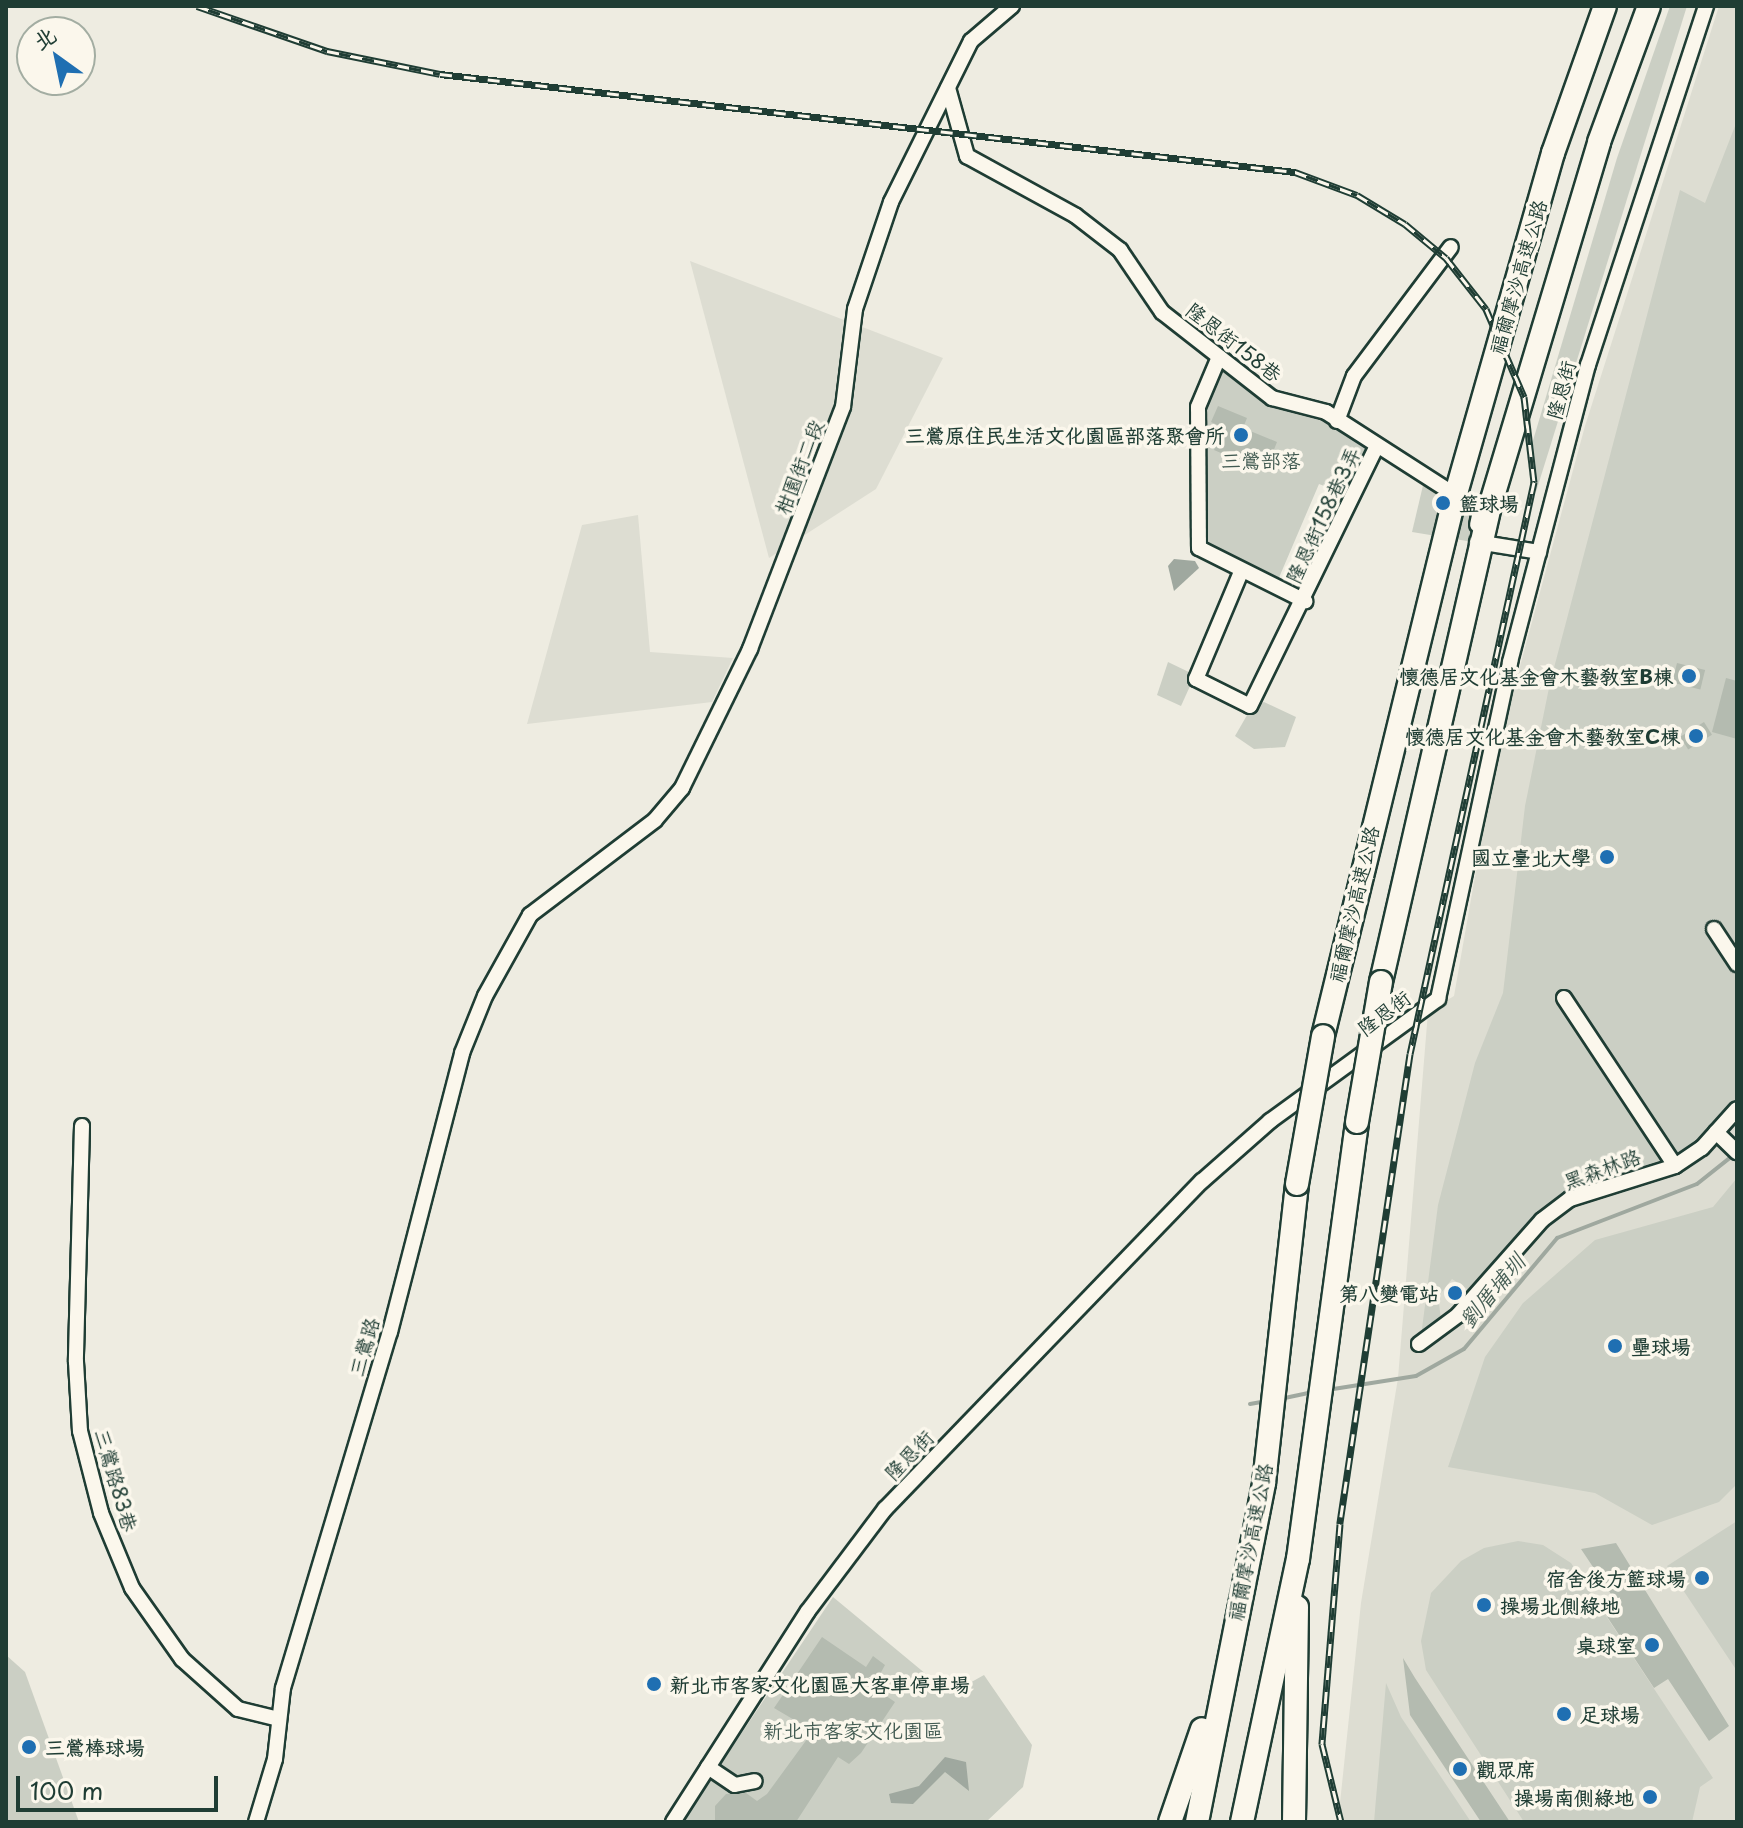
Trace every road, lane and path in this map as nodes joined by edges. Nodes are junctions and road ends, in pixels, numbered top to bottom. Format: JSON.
{"nodes":[{"id":1,"x":1012,"y":6,"type":"edge"},
{"id":2,"x":1605,"y":6,"type":"edge"},
{"id":3,"x":1649,"y":6,"type":"edge"},
{"id":4,"x":1706,"y":6,"type":"edge"},
{"id":5,"x":948,"y":88,"type":"junction"},
{"id":6,"x":1451,"y":247,"type":"dead end"},
{"id":7,"x":1219,"y":357,"type":"junction"},
{"id":8,"x":1337,"y":421,"type":"junction"},
{"id":9,"x":1377,"y":446,"type":"junction"},
{"id":10,"x":1455,"y":496,"type":"junction"},
{"id":11,"x":1481,"y":543,"type":"junction"},
{"id":12,"x":1539,"y":552,"type":"junction"},
{"id":13,"x":1241,"y":572,"type":"junction"},
{"id":14,"x":1305,"y":601,"type":"junction"},
{"id":15,"x":548,"y":900,"type":"joint"},
{"id":16,"x":1714,"y":929,"type":"dead end"},
{"id":17,"x":1737,"y":964,"type":"edge"},
{"id":18,"x":1564,"y":998,"type":"dead end"},
{"id":19,"x":1737,"y":1109,"type":"edge"},
{"id":20,"x":82,"y":1126,"type":"dead end"},
{"id":21,"x":1716,"y":1132,"type":"junction"},
{"id":22,"x":1737,"y":1152,"type":"edge"},
{"id":23,"x":1675,"y":1166,"type":"junction"},
{"id":24,"x":1419,"y":1344,"type":"dead end"},
{"id":25,"x":1298,"y":1559,"type":"junction"},
{"id":26,"x":1223,"y":1671,"type":"junction"},
{"id":27,"x":279,"y":1719,"type":"junction"},
{"id":28,"x":708,"y":1767,"type":"junction"},
{"id":29,"x":755,"y":1781,"type":"dead end"},
{"id":30,"x":256,"y":1822,"type":"edge"},
{"id":31,"x":673,"y":1822,"type":"edge"},
{"id":32,"x":1170,"y":1822,"type":"edge"},
{"id":33,"x":1197,"y":1822,"type":"edge"},
{"id":34,"x":1242,"y":1822,"type":"edge"},
{"id":35,"x":1294,"y":1822,"type":"edge"}],
"edges":[{"from":1,"to":5,"type":"street","name":"柑園街二段"},
{"from":2,"to":10,"type":"highway","name":"福爾摩沙高速公路"},
{"from":3,"to":11,"type":"highway","name":"福爾摩沙高速公路"},
{"from":4,"to":12,"type":"street","name":"隆恩街"},
{"from":5,"to":7,"type":"street","name":"隆恩街158巷"},
{"from":5,"to":15,"type":"street","name":"柑園街二段"},
{"from":6,"to":8,"type":"street"},
{"from":7,"to":8,"type":"street","name":"隆恩街158巷"},
{"from":7,"to":13,"type":"street","name":"隆恩街158巷3弄"},
{"from":8,"to":9,"type":"street","name":"隆恩街158巷"},
{"from":9,"to":10,"type":"street","name":"隆恩街158巷"},
{"from":9,"to":14,"type":"street","name":"隆恩街158巷3弄"},
{"from":10,"to":11,"type":"street","name":"隆恩街158巷"},
{"from":10,"to":26,"type":"highway","name":"福爾摩沙高速公路","bridge":true},
{"from":11,"to":12,"type":"street"},
{"from":11,"to":25,"type":"highway","name":"福爾摩沙高速公路","bridge":true},
{"from":12,"to":28,"type":"street","name":"隆恩街"},
{"from":13,"to":14,"type":"street","name":"隆恩街158巷3弄"},
{"from":13,"to":14,"type":"street","name":"隆恩街158巷3弄"},
{"from":15,"to":27,"type":"street","name":"三鶯路"},
{"from":16,"to":17,"type":"street"},
{"from":18,"to":23,"type":"street"},
{"from":19,"to":21,"type":"street","name":"黑森林路"},
{"from":20,"to":27,"type":"street","name":"三鶯路83巷"},
{"from":21,"to":22,"type":"street"},
{"from":21,"to":23,"type":"street","name":"黑森林路"},
{"from":23,"to":24,"type":"street","name":"黑森林路"},
{"from":25,"to":34,"type":"highway","name":"福爾摩沙高速公路"},
{"from":25,"to":35,"type":"highway"},
{"from":26,"to":32,"type":"highway"},
{"from":26,"to":33,"type":"highway","name":"福爾摩沙高速公路"},
{"from":27,"to":30,"type":"street","name":"三鶯路"},
{"from":28,"to":29,"type":"street"},
{"from":28,"to":31,"type":"street","name":"隆恩街"}]}
